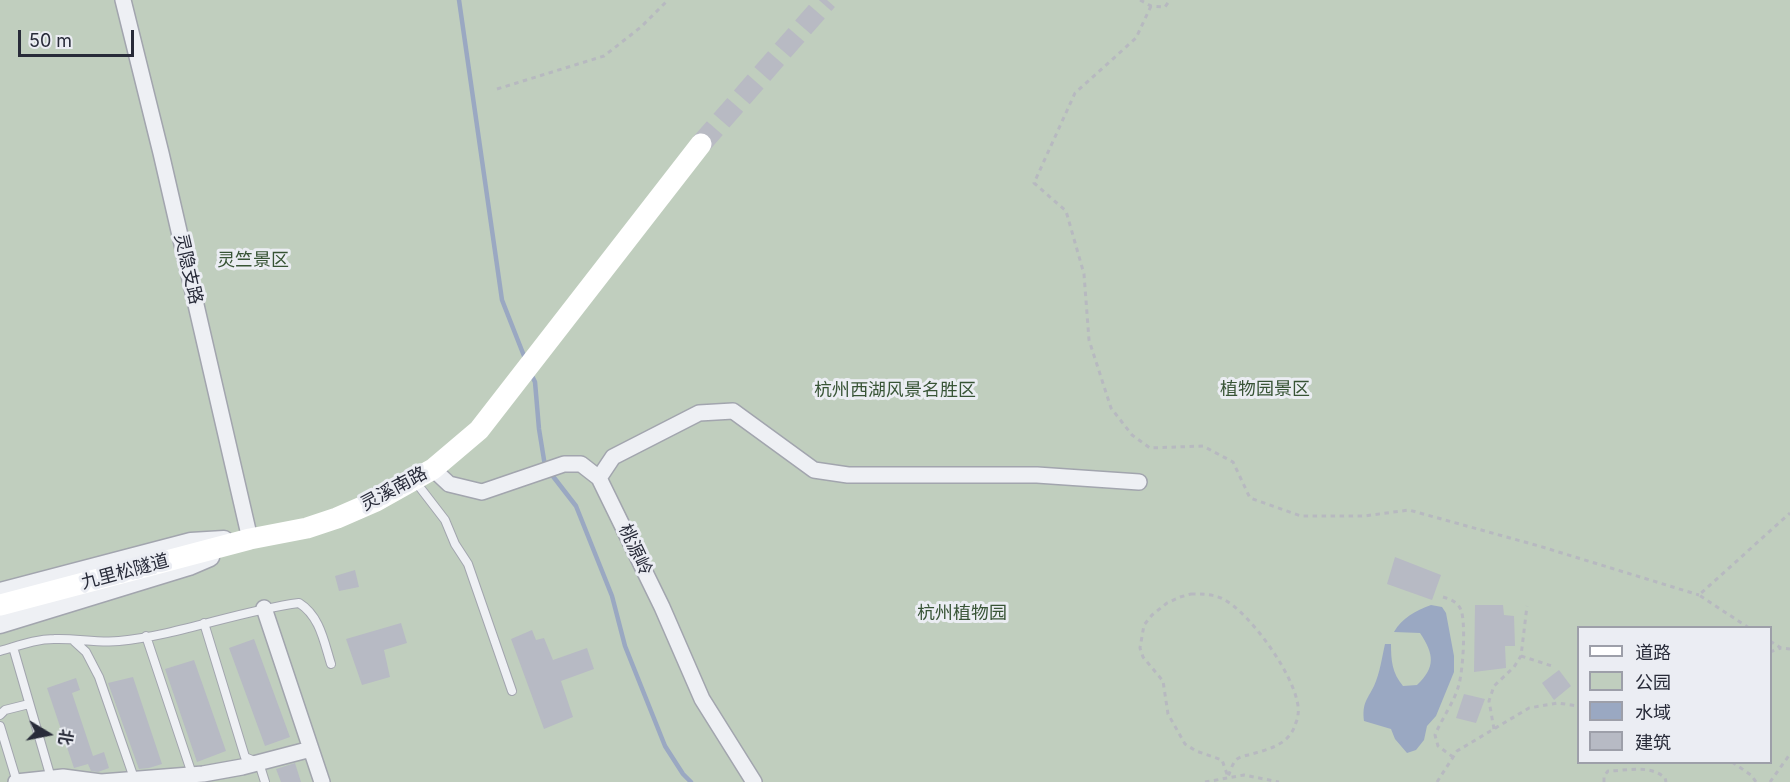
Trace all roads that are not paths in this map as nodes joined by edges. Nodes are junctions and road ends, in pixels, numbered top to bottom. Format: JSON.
{"nodes":[{"id":1,"x":123,"y":0,"type":"edge"},
{"id":2,"x":701,"y":144,"type":"tunnel mouth"},
{"id":3,"x":433,"y":469,"type":"junction"},
{"id":4,"x":599,"y":478,"type":"junction"},
{"id":5,"x":414,"y":480,"type":"junction"},
{"id":6,"x":1138,"y":482,"type":"dead end"},
{"id":7,"x":250,"y":539,"type":"junction"},
{"id":8,"x":0,"y":592,"type":"edge"},
{"id":9,"x":0,"y":605,"type":"edge"},
{"id":10,"x":264,"y":608,"type":"junction"},
{"id":11,"x":204,"y":623,"type":"junction"},
{"id":12,"x":0,"y":624,"type":"edge"},
{"id":13,"x":146,"y":636,"type":"junction"},
{"id":14,"x":74,"y":641,"type":"junction"},
{"id":15,"x":13,"y":647,"type":"junction"},
{"id":16,"x":0,"y":651,"type":"edge"},
{"id":17,"x":331,"y":664,"type":"dead end"},
{"id":18,"x":512,"y":691,"type":"dead end"},
{"id":19,"x":29,"y":704,"type":"junction"},
{"id":20,"x":0,"y":714,"type":"edge"},
{"id":21,"x":0,"y":726,"type":"edge"},
{"id":22,"x":311,"y":749,"type":"junction"},
{"id":23,"x":259,"y":763,"type":"junction"},
{"id":24,"x":51,"y":777,"type":"junction"},
{"id":25,"x":194,"y":778,"type":"edge"},
{"id":26,"x":69,"y":780,"type":"edge"},
{"id":27,"x":134,"y":780,"type":"edge"},
{"id":28,"x":17,"y":782,"type":"edge"},
{"id":29,"x":265,"y":782,"type":"edge"},
{"id":30,"x":322,"y":782,"type":"edge"},
{"id":31,"x":754,"y":782,"type":"edge"}],
"edges":[{"from":1,"to":7,"type":"street","name":"灵隐支路"},
{"from":2,"to":3,"type":"main road","name":"灵溪南路"},
{"from":3,"to":4,"type":"street"},
{"from":3,"to":5,"type":"main road","name":"灵溪南路"},
{"from":4,"to":6,"type":"street"},
{"from":4,"to":31,"type":"street","name":"桃源岭"},
{"from":5,"to":7,"type":"main road","name":"灵溪南路"},
{"from":5,"to":18,"type":"lane"},
{"from":7,"to":8,"type":"street"},
{"from":7,"to":9,"type":"main road","name":"九里松隧道"},
{"from":7,"to":12,"type":"street"},
{"from":10,"to":11,"type":"lane"},
{"from":10,"to":17,"type":"lane"},
{"from":10,"to":22,"type":"street"},
{"from":11,"to":13,"type":"lane"},
{"from":11,"to":23,"type":"lane"},
{"from":13,"to":14,"type":"lane"},
{"from":13,"to":25,"type":"lane"},
{"from":14,"to":15,"type":"lane"},
{"from":14,"to":27,"type":"lane"},
{"from":15,"to":16,"type":"lane"},
{"from":15,"to":19,"type":"lane"},
{"from":19,"to":20,"type":"lane"},
{"from":19,"to":24,"type":"lane"},
{"from":21,"to":28,"type":"lane"},
{"from":22,"to":23,"type":"street"},
{"from":22,"to":30,"type":"street"},
{"from":23,"to":25,"type":"street"},
{"from":23,"to":29,"type":"lane"},
{"from":24,"to":26,"type":"street"},
{"from":24,"to":28,"type":"street"},
{"from":25,"to":27,"type":"street"},
{"from":26,"to":27,"type":"street"}]}
